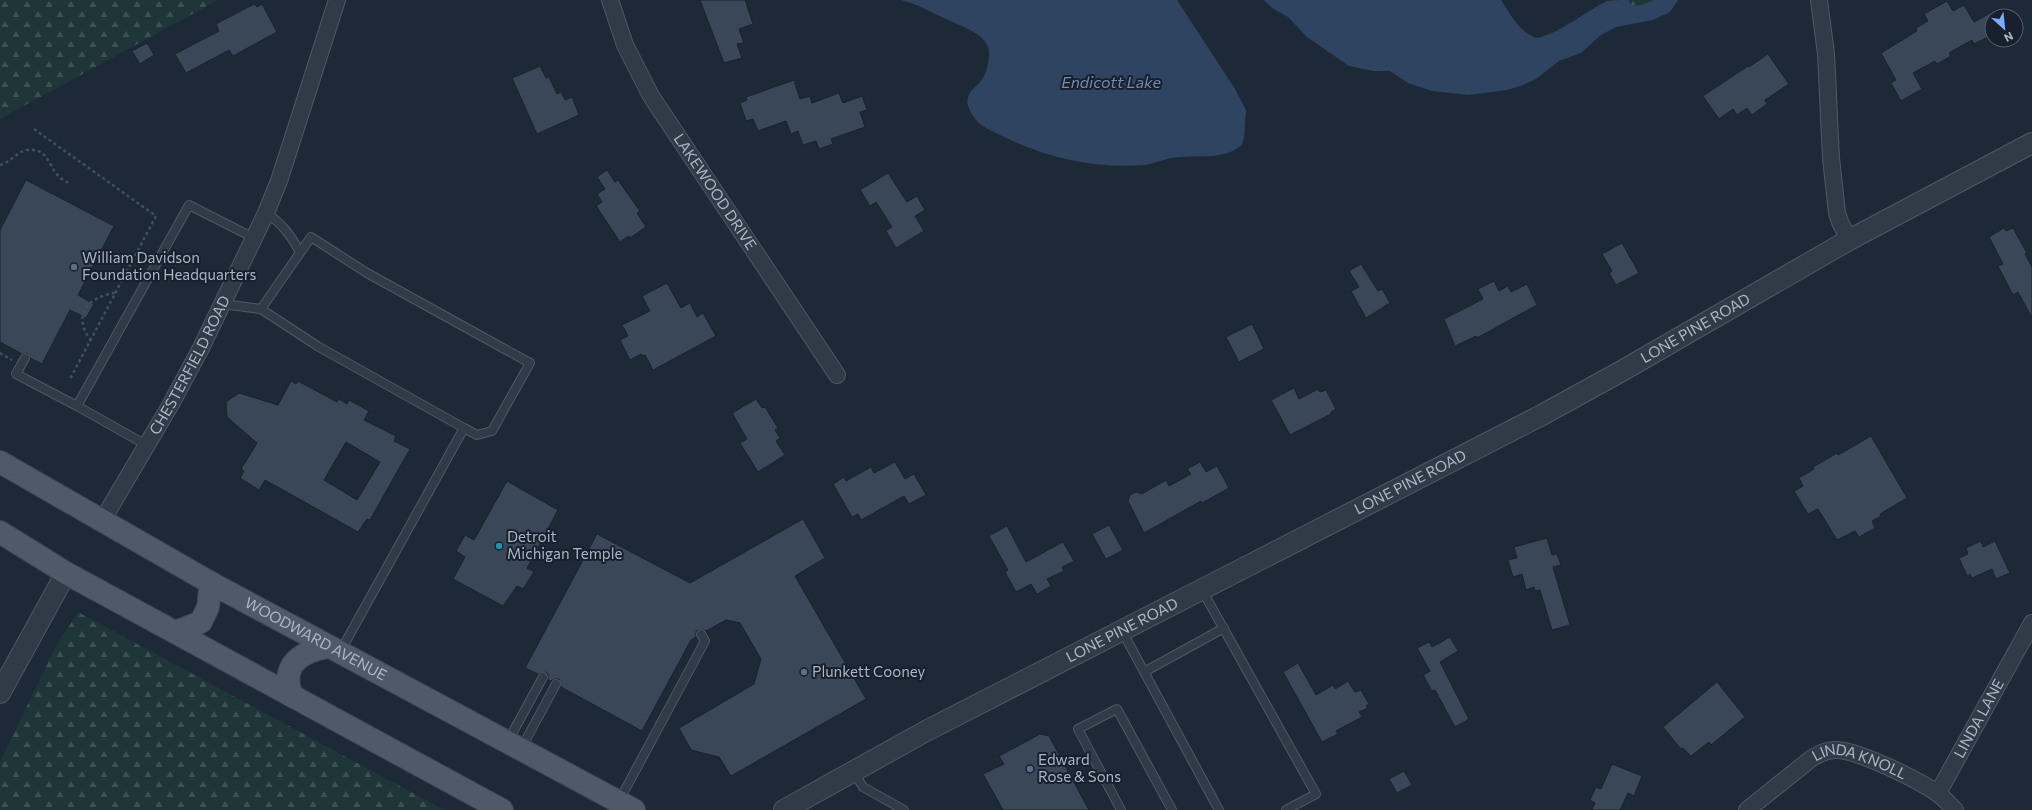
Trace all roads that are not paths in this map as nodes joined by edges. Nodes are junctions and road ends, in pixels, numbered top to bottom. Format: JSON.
{"nodes":[{"id":1,"x":338,"y":0,"type":"edge"},
{"id":2,"x":610,"y":0,"type":"edge"},
{"id":3,"x":1819,"y":0,"type":"edge"},
{"id":4,"x":2032,"y":144,"type":"edge"},
{"id":5,"x":266,"y":214,"type":"junction"},
{"id":6,"x":254,"y":238,"type":"junction"},
{"id":7,"x":1849,"y":240,"type":"junction"},
{"id":8,"x":300,"y":252,"type":"junction"},
{"id":9,"x":222,"y":304,"type":"junction"},
{"id":10,"x":261,"y":309,"type":"junction"},
{"id":11,"x":25,"y":358,"type":"dead end"},
{"id":12,"x":836,"y":375,"type":"dead end"},
{"id":13,"x":77,"y":406,"type":"junction"},
{"id":14,"x":464,"y":428,"type":"junction"},
{"id":15,"x":148,"y":446,"type":"junction"},
{"id":16,"x":0,"y":462,"type":"edge"},
{"id":17,"x":102,"y":521,"type":"junction"},
{"id":18,"x":0,"y":532,"type":"edge"},
{"id":19,"x":66,"y":573,"type":"junction"},
{"id":20,"x":211,"y":583,"type":"junction"},
{"id":21,"x":1202,"y":589,"type":"junction"},
{"id":22,"x":2032,"y":623,"type":"edge"},
{"id":23,"x":1224,"y":628,"type":"junction"},
{"id":24,"x":1122,"y":631,"type":"junction"},
{"id":25,"x":176,"y":632,"type":"junction"},
{"id":26,"x":701,"y":634,"type":"dead end"},
{"id":27,"x":334,"y":650,"type":"junction"},
{"id":28,"x":1144,"y":672,"type":"junction"},
{"id":29,"x":543,"y":677,"type":"dead end"},
{"id":30,"x":556,"y":684,"type":"dead end"},
{"id":31,"x":0,"y":693,"type":"edge"},
{"id":32,"x":292,"y":696,"type":"junction"},
{"id":33,"x":514,"y":746,"type":"junction"},
{"id":34,"x":853,"y":771,"type":"junction"},
{"id":35,"x":1938,"y":793,"type":"junction"},
{"id":36,"x":626,"y":806,"type":"edge"},
{"id":37,"x":502,"y":810,"type":"edge"},
{"id":38,"x":784,"y":810,"type":"edge"},
{"id":39,"x":904,"y":810,"type":"edge"},
{"id":40,"x":1121,"y":810,"type":"edge"},
{"id":41,"x":1172,"y":810,"type":"edge"},
{"id":42,"x":1219,"y":810,"type":"edge"},
{"id":43,"x":1286,"y":810,"type":"edge"},
{"id":44,"x":1747,"y":810,"type":"edge"},
{"id":45,"x":1954,"y":810,"type":"edge"}],
"edges":[{"from":1,"to":5,"type":"street","name":"CHESTERFIELD ROAD"},
{"from":2,"to":12,"type":"street","name":"LAKEWOOD DRIVE"},
{"from":3,"to":7,"type":"street"},
{"from":4,"to":7,"type":"street","name":"LONE PINE ROAD"},
{"from":5,"to":6,"type":"street","name":"CHESTERFIELD ROAD"},
{"from":5,"to":8,"type":"lane"},
{"from":6,"to":9,"type":"street","name":"CHESTERFIELD ROAD"},
{"from":6,"to":13,"type":"lane"},
{"from":7,"to":21,"type":"street","name":"LONE PINE ROAD"},
{"from":8,"to":10,"type":"lane"},
{"from":8,"to":14,"type":"lane"},
{"from":9,"to":10,"type":"lane"},
{"from":9,"to":15,"type":"street","name":"CHESTERFIELD ROAD"},
{"from":10,"to":14,"type":"lane"},
{"from":11,"to":13,"type":"lane"},
{"from":13,"to":15,"type":"lane"},
{"from":14,"to":27,"type":"lane"},
{"from":15,"to":17,"type":"street","name":"CHESTERFIELD ROAD"},
{"from":16,"to":17,"type":"main road","name":"WOODWARD AVENUE"},
{"from":17,"to":20,"type":"main road","name":"WOODWARD AVENUE"},
{"from":18,"to":19,"type":"main road"},
{"from":19,"to":25,"type":"main road"},
{"from":19,"to":31,"type":"street"},
{"from":20,"to":25,"type":"main road"},
{"from":20,"to":27,"type":"main road","name":"WOODWARD AVENUE"},
{"from":21,"to":23,"type":"lane"},
{"from":21,"to":24,"type":"street","name":"LONE PINE ROAD"},
{"from":22,"to":35,"type":"street","name":"LINDA LANE"},
{"from":23,"to":28,"type":"lane"},
{"from":23,"to":43,"type":"lane"},
{"from":24,"to":28,"type":"lane"},
{"from":24,"to":34,"type":"street","name":"LONE PINE ROAD"},
{"from":25,"to":32,"type":"main road"},
{"from":26,"to":36,"type":"lane"},
{"from":27,"to":32,"type":"main road"},
{"from":27,"to":33,"type":"main road","name":"WOODWARD AVENUE"},
{"from":28,"to":42,"type":"lane"},
{"from":29,"to":33,"type":"lane"},
{"from":30,"to":33,"type":"lane"},
{"from":32,"to":37,"type":"main road"},
{"from":33,"to":36,"type":"main road","name":"WOODWARD AVENUE"},
{"from":34,"to":38,"type":"street","name":"LONE PINE ROAD"},
{"from":34,"to":39,"type":"lane"},
{"from":35,"to":44,"type":"street","name":"LINDA KNOLL"},
{"from":35,"to":45,"type":"street"},
{"from":40,"to":41,"type":"lane"}]}
